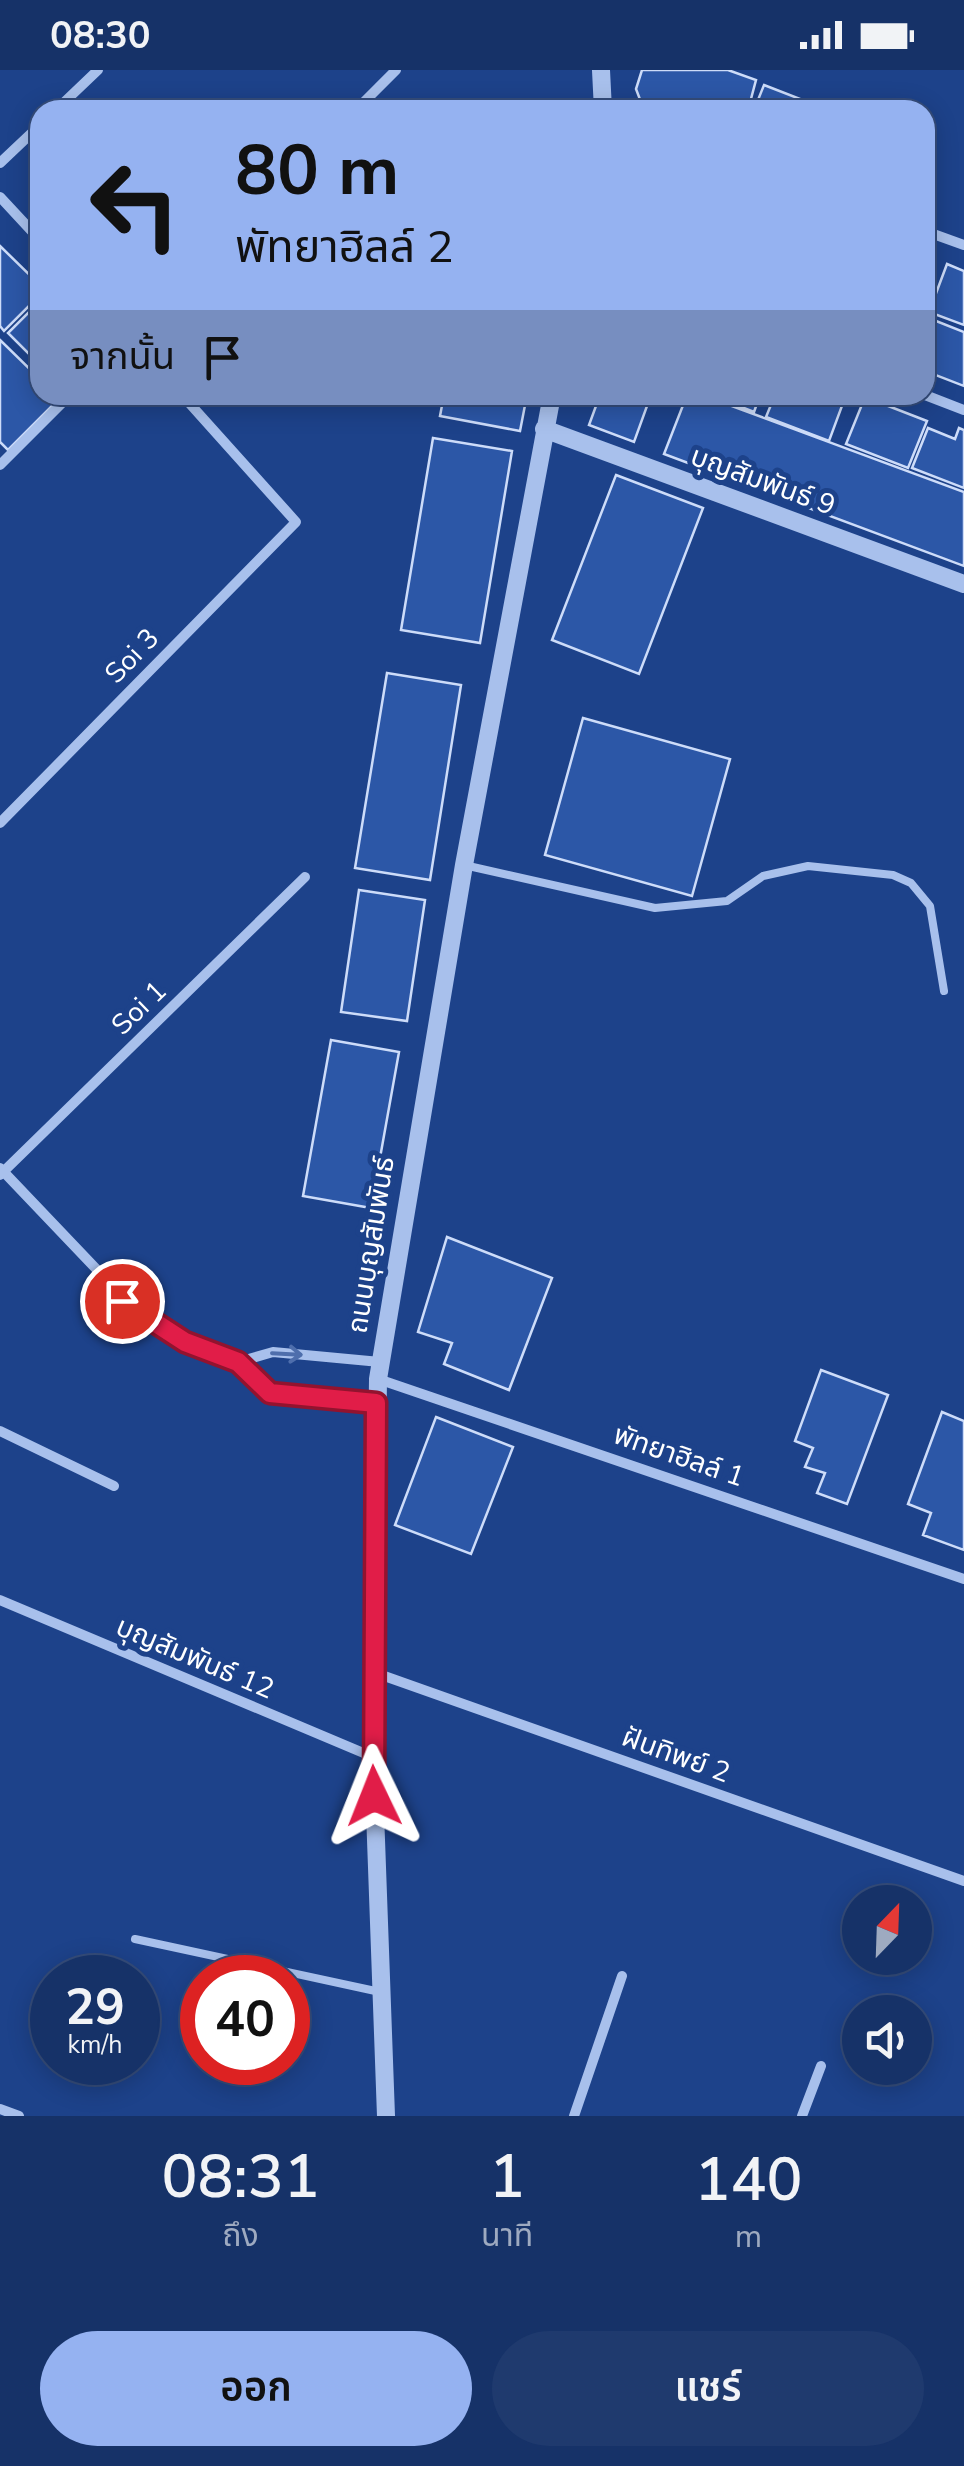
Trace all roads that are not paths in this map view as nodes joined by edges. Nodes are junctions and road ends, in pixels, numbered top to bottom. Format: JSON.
{"nodes":[{"id":1,"x":98,"y":70,"type":"edge"},
{"id":2,"x":396,"y":70,"type":"edge"},
{"id":3,"x":602,"y":70,"type":"edge"},
{"id":4,"x":66,"y":100,"type":"edge"},
{"id":5,"x":366,"y":100,"type":"edge"},
{"id":6,"x":602,"y":100,"type":"edge"},
{"id":7,"x":30,"y":135,"type":"edge"},
{"id":8,"x":0,"y":164,"type":"edge"},
{"id":9,"x":0,"y":197,"type":"edge"},
{"id":10,"x":30,"y":229,"type":"edge"},
{"id":11,"x":935,"y":235,"type":"edge"},
{"id":12,"x":964,"y":245,"type":"edge"},
{"id":13,"x":935,"y":399,"type":"edge"},
{"id":14,"x":60,"y":405,"type":"edge"},
{"id":15,"x":191,"y":405,"type":"edge"},
{"id":16,"x":550,"y":405,"type":"edge"},
{"id":17,"x":964,"y":410,"type":"edge"},
{"id":18,"x":544,"y":430,"type":"junction"},
{"id":19,"x":0,"y":465,"type":"edge"},
{"id":20,"x":964,"y":584,"type":"edge"},
{"id":21,"x":0,"y":823,"type":"edge"},
{"id":22,"x":464,"y":865,"type":"junction"},
{"id":23,"x":305,"y":877,"type":"dead end"},
{"id":24,"x":944,"y":991,"type":"dead end"},
{"id":25,"x":1,"y":1172,"type":"edge"},
{"id":26,"x":238,"y":1362,"type":"junction"},
{"id":27,"x":379,"y":1371,"type":"junction"},
{"id":28,"x":376,"y":1403,"type":"junction"},
{"id":29,"x":0,"y":1431,"type":"edge"},
{"id":30,"x":114,"y":1486,"type":"dead end"},
{"id":31,"x":964,"y":1579,"type":"edge"},
{"id":32,"x":0,"y":1600,"type":"edge"},
{"id":33,"x":372,"y":1672,"type":"junction"},
{"id":34,"x":373,"y":1756,"type":"junction"},
{"id":35,"x":964,"y":1881,"type":"edge"},
{"id":36,"x":135,"y":1938,"type":"dead end"},
{"id":37,"x":622,"y":1976,"type":"dead end"},
{"id":38,"x":384,"y":1992,"type":"junction"},
{"id":39,"x":821,"y":2066,"type":"dead end"},
{"id":40,"x":0,"y":2109,"type":"edge"},
{"id":41,"x":19,"y":2116,"type":"edge"},
{"id":42,"x":386,"y":2116,"type":"edge"},
{"id":43,"x":574,"y":2116,"type":"edge"},
{"id":44,"x":802,"y":2116,"type":"edge"}],
"edges":[{"from":1,"to":4,"type":"street"},
{"from":2,"to":5,"type":"street"},
{"from":3,"to":6,"type":"street"},
{"from":7,"to":8,"type":"street"},
{"from":9,"to":10,"type":"street"},
{"from":11,"to":12,"type":"street"},
{"from":13,"to":17,"type":"street"},
{"from":14,"to":19,"type":"street"},
{"from":15,"to":21,"type":"street","name":"Soi 3"},
{"from":16,"to":18,"type":"street","name":"ถนนบุญสัมพันธ์"},
{"from":18,"to":20,"type":"street","name":"บุญสัมพันธ์ 9"},
{"from":18,"to":22,"type":"street","name":"ถนนบุญสัมพันธ์"},
{"from":22,"to":24,"type":"lane"},
{"from":22,"to":27,"type":"street","name":"ถนนบุญสัมพันธ์"},
{"from":23,"to":25,"type":"street","name":"Soi 1"},
{"from":25,"to":26,"type":"street"},
{"from":26,"to":27,"type":"street","name":"พัทยาฮิลล์ 1","one_way":true},
{"from":26,"to":28,"type":"street"},
{"from":27,"to":28,"type":"street","name":"ถนนบุญสัมพันธ์"},
{"from":27,"to":31,"type":"street","name":"พัทยาฮิลล์ 1"},
{"from":28,"to":33,"type":"street","name":"ถนนบุญสัมพันธ์"},
{"from":29,"to":30,"type":"street"},
{"from":32,"to":34,"type":"street","name":"บุญสัมพันธ์ 12"},
{"from":33,"to":34,"type":"street","name":"ถนนบุญสัมพันธ์"},
{"from":33,"to":35,"type":"street","name":"ฝันทิพย์ 2"},
{"from":34,"to":38,"type":"street","name":"ถนนบุญสัมพันธ์"},
{"from":36,"to":38,"type":"lane"},
{"from":37,"to":43,"type":"street"},
{"from":38,"to":42,"type":"street","name":"ถนนบุญสัมพันธ์"},
{"from":39,"to":44,"type":"street"},
{"from":40,"to":41,"type":"street"}]}
